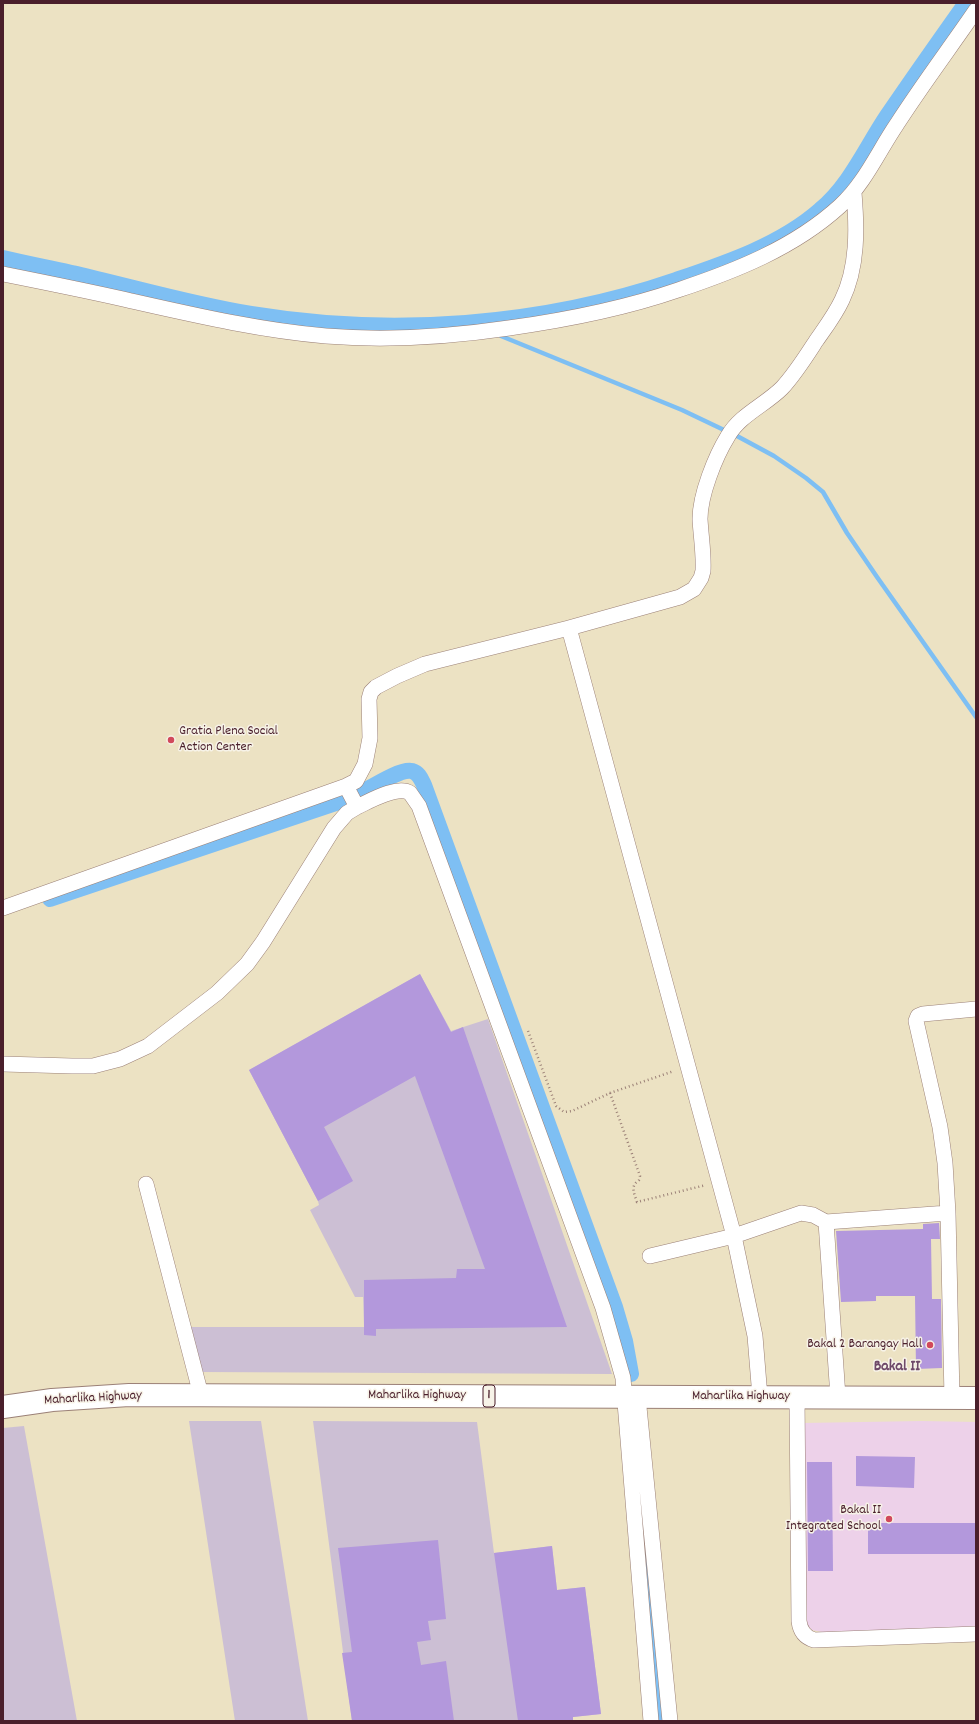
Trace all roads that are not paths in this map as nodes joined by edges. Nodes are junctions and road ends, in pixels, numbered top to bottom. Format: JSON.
{"nodes":[{"id":1,"x":976,"y":10,"type":"edge"},
{"id":2,"x":854,"y":193,"type":"junction"},
{"id":3,"x":3,"y":274,"type":"edge"},
{"id":4,"x":569,"y":628,"type":"junction"},
{"id":5,"x":346,"y":786,"type":"junction"},
{"id":6,"x":357,"y":807,"type":"junction"},
{"id":7,"x":3,"y":908,"type":"edge"},
{"id":8,"x":976,"y":1009,"type":"edge"},
{"id":9,"x":3,"y":1064,"type":"edge"},
{"id":10,"x":146,"y":1184,"type":"dead end"},
{"id":11,"x":948,"y":1213,"type":"junction"},
{"id":12,"x":826,"y":1222,"type":"junction"},
{"id":13,"x":734,"y":1236,"type":"junction"},
{"id":14,"x":650,"y":1256,"type":"dead end"},
{"id":15,"x":201,"y":1395,"type":"junction"},
{"id":16,"x":631,"y":1397,"type":"junction"},
{"id":17,"x":760,"y":1397,"type":"junction"},
{"id":18,"x":798,"y":1397,"type":"junction"},
{"id":19,"x":838,"y":1397,"type":"junction"},
{"id":20,"x":952,"y":1398,"type":"junction"},
{"id":21,"x":976,"y":1398,"type":"edge"},
{"id":22,"x":3,"y":1407,"type":"edge"},
{"id":23,"x":976,"y":1634,"type":"edge"},
{"id":24,"x":651,"y":1721,"type":"edge"},
{"id":25,"x":670,"y":1721,"type":"edge"}],
"edges":[{"from":1,"to":2,"type":"street"},
{"from":2,"to":3,"type":"street"},
{"from":2,"to":4,"type":"street"},
{"from":4,"to":5,"type":"street"},
{"from":4,"to":13,"type":"street"},
{"from":5,"to":6,"type":"street"},
{"from":5,"to":7,"type":"street"},
{"from":6,"to":9,"type":"street"},
{"from":6,"to":16,"type":"street"},
{"from":8,"to":11,"type":"street"},
{"from":10,"to":15,"type":"street"},
{"from":11,"to":12,"type":"street"},
{"from":11,"to":20,"type":"street"},
{"from":12,"to":13,"type":"street"},
{"from":12,"to":19,"type":"street"},
{"from":13,"to":14,"type":"street"},
{"from":13,"to":17,"type":"street"},
{"from":15,"to":16,"type":"highway","name":"Maharlika Highway","number":"1"},
{"from":15,"to":22,"type":"highway","name":"Maharlika Highway","number":"1"},
{"from":16,"to":17,"type":"highway","name":"Maharlika Highway","number":"1"},
{"from":16,"to":24,"type":"street"},
{"from":16,"to":25,"type":"street"},
{"from":17,"to":18,"type":"highway","name":"Maharlika Highway","number":"1"},
{"from":18,"to":19,"type":"highway","name":"Maharlika Highway","number":"1"},
{"from":18,"to":23,"type":"street"},
{"from":19,"to":20,"type":"highway","name":"Maharlika Highway","number":"1"},
{"from":20,"to":21,"type":"highway","name":"Maharlika Highway","number":"1"}]}
